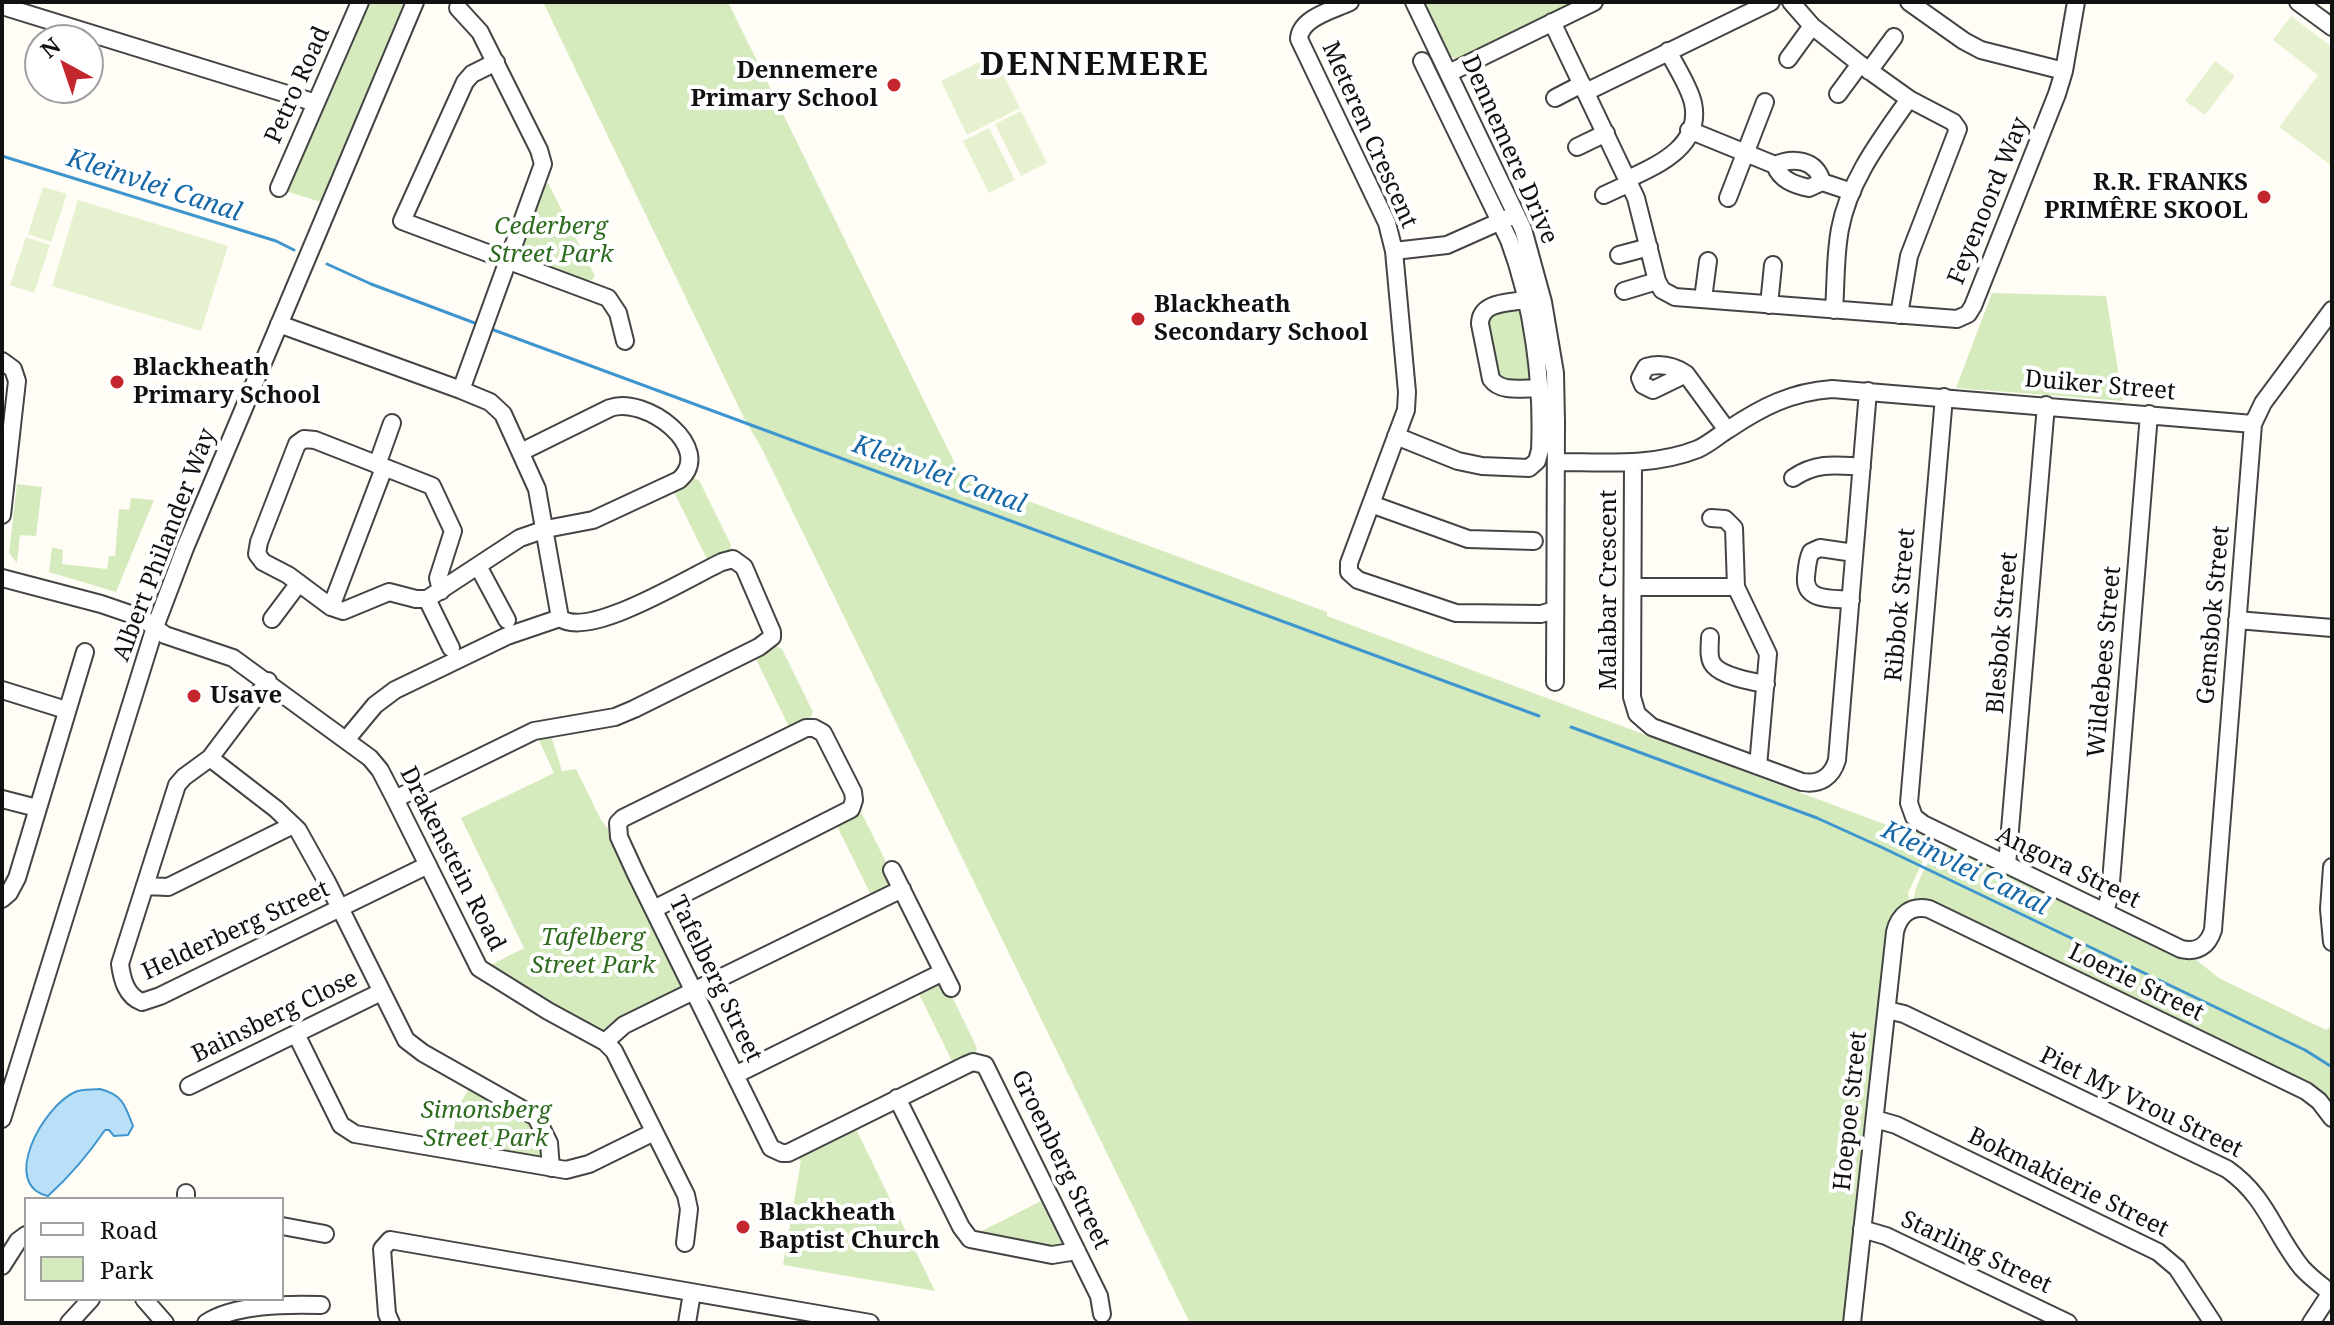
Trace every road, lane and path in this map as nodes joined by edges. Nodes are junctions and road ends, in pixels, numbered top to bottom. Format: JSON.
{"nodes":[{"id":1,"x":360,"y":2,"type":"edge"},
{"id":2,"x":415,"y":2,"type":"edge"},
{"id":3,"x":1350,"y":2,"type":"edge"},
{"id":4,"x":1414,"y":2,"type":"edge"},
{"id":5,"x":1594,"y":2,"type":"edge"},
{"id":6,"x":1771,"y":2,"type":"edge"},
{"id":7,"x":1791,"y":2,"type":"edge"},
{"id":8,"x":1909,"y":2,"type":"edge"},
{"id":9,"x":2076,"y":2,"type":"edge"},
{"id":10,"x":2298,"y":2,"type":"edge"},
{"id":11,"x":2,"y":6,"type":"edge"},
{"id":12,"x":458,"y":8,"type":"dead end"},
{"id":13,"x":1552,"y":22,"type":"junction"},
{"id":14,"x":1812,"y":26,"type":"junction"},
{"id":15,"x":2332,"y":27,"type":"edge"},
{"id":16,"x":1894,"y":37,"type":"dead end"},
{"id":17,"x":1668,"y":51,"type":"junction"},
{"id":18,"x":1788,"y":59,"type":"dead end"},
{"id":19,"x":1422,"y":61,"type":"dead end"},
{"id":20,"x":496,"y":62,"type":"junction"},
{"id":21,"x":1865,"y":67,"type":"junction"},
{"id":22,"x":2064,"y":71,"type":"junction"},
{"id":23,"x":1449,"y":73,"type":"junction"},
{"id":24,"x":1584,"y":88,"type":"junction"},
{"id":25,"x":1838,"y":94,"type":"dead end"},
{"id":26,"x":1555,"y":98,"type":"dead end"},
{"id":27,"x":1909,"y":99,"type":"junction"},
{"id":28,"x":1765,"y":102,"type":"dead end"},
{"id":29,"x":316,"y":103,"type":"junction"},
{"id":30,"x":1689,"y":130,"type":"junction"},
{"id":31,"x":1606,"y":133,"type":"junction"},
{"id":32,"x":1577,"y":147,"type":"dead end"},
{"id":33,"x":1746,"y":153,"type":"junction"},
{"id":34,"x":1629,"y":181,"type":"junction"},
{"id":35,"x":279,"y":188,"type":"dead end"},
{"id":36,"x":1852,"y":192,"type":"junction"},
{"id":37,"x":1604,"y":195,"type":"dead end"},
{"id":38,"x":1728,"y":198,"type":"dead end"},
{"id":39,"x":1517,"y":214,"type":"junction"},
{"id":40,"x":1500,"y":222,"type":"junction"},
{"id":41,"x":1649,"y":247,"type":"junction"},
{"id":42,"x":1394,"y":251,"type":"junction"},
{"id":43,"x":1619,"y":255,"type":"dead end"},
{"id":44,"x":508,"y":260,"type":"junction"},
{"id":45,"x":1708,"y":261,"type":"dead end"},
{"id":46,"x":1773,"y":265,"type":"dead end"},
{"id":47,"x":1657,"y":281,"type":"junction"},
{"id":48,"x":1624,"y":291,"type":"dead end"},
{"id":49,"x":1703,"y":299,"type":"junction"},
{"id":50,"x":1525,"y":300,"type":"junction"},
{"id":51,"x":1769,"y":305,"type":"junction"},
{"id":52,"x":1834,"y":310,"type":"junction"},
{"id":53,"x":2332,"y":310,"type":"edge"},
{"id":54,"x":1899,"y":315,"type":"junction"},
{"id":55,"x":279,"y":324,"type":"junction"},
{"id":56,"x":625,"y":341,"type":"dead end"},
{"id":57,"x":8,"y":365,"type":"edge"},
{"id":58,"x":1686,"y":374,"type":"dead end"},
{"id":59,"x":1539,"y":388,"type":"junction"},
{"id":60,"x":461,"y":390,"type":"junction"},
{"id":61,"x":1868,"y":391,"type":"junction"},
{"id":62,"x":1944,"y":397,"type":"junction"},
{"id":63,"x":2046,"y":405,"type":"junction"},
{"id":64,"x":2149,"y":414,"type":"junction"},
{"id":65,"x":392,"y":423,"type":"dead end"},
{"id":66,"x":2253,"y":424,"type":"junction"},
{"id":67,"x":1727,"y":430,"type":"junction"},
{"id":68,"x":1396,"y":436,"type":"junction"},
{"id":69,"x":521,"y":452,"type":"junction"},
{"id":70,"x":1556,"y":462,"type":"junction"},
{"id":71,"x":1633,"y":462,"type":"junction"},
{"id":72,"x":5,"y":465,"type":"edge"},
{"id":73,"x":380,"y":466,"type":"junction"},
{"id":74,"x":1862,"y":467,"type":"junction"},
{"id":75,"x":1793,"y":478,"type":"dead end"},
{"id":76,"x":1371,"y":504,"type":"junction"},
{"id":77,"x":2,"y":515,"type":"edge"},
{"id":78,"x":1711,"y":518,"type":"dead end"},
{"id":79,"x":546,"y":529,"type":"junction"},
{"id":80,"x":1534,"y":541,"type":"dead end"},
{"id":81,"x":1854,"y":553,"type":"junction"},
{"id":82,"x":478,"y":566,"type":"junction"},
{"id":83,"x":2,"y":578,"type":"edge"},
{"id":84,"x":299,"y":583,"type":"junction"},
{"id":85,"x":1633,"y":587,"type":"junction"},
{"id":86,"x":1736,"y":587,"type":"junction"},
{"id":87,"x":434,"y":595,"type":"junction"},
{"id":88,"x":1851,"y":600,"type":"junction"},
{"id":89,"x":331,"y":607,"type":"junction"},
{"id":90,"x":1555,"y":610,"type":"junction"},
{"id":91,"x":560,"y":618,"type":"junction"},
{"id":92,"x":272,"y":619,"type":"dead end"},
{"id":93,"x":507,"y":620,"type":"dead end"},
{"id":94,"x":2237,"y":620,"type":"junction"},
{"id":95,"x":155,"y":627,"type":"junction"},
{"id":96,"x":2332,"y":628,"type":"edge"},
{"id":97,"x":1710,"y":637,"type":"dead end"},
{"id":98,"x":451,"y":648,"type":"dead end"},
{"id":99,"x":85,"y":652,"type":"dead end"},
{"id":100,"x":268,"y":681,"type":"junction"},
{"id":101,"x":1555,"y":682,"type":"dead end"},
{"id":102,"x":1766,"y":684,"type":"junction"},
{"id":103,"x":2,"y":690,"type":"edge"},
{"id":104,"x":66,"y":710,"type":"junction"},
{"id":105,"x":346,"y":740,"type":"junction"},
{"id":106,"x":210,"y":758,"type":"junction"},
{"id":107,"x":1758,"y":766,"type":"junction"},
{"id":108,"x":2,"y":799,"type":"edge"},
{"id":109,"x":395,"y":799,"type":"junction"},
{"id":110,"x":37,"y":808,"type":"junction"},
{"id":111,"x":1914,"y":817,"type":"joint"},
{"id":112,"x":293,"y":825,"type":"junction"},
{"id":113,"x":428,"y":865,"type":"junction"},
{"id":114,"x":2007,"y":865,"type":"junction"},
{"id":115,"x":2332,"y":867,"type":"edge"},
{"id":116,"x":892,"y":870,"type":"dead end"},
{"id":117,"x":145,"y":886,"type":"junction"},
{"id":118,"x":902,"y":889,"type":"junction"},
{"id":119,"x":2,"y":899,"type":"edge"},
{"id":120,"x":340,"y":909,"type":"junction"},
{"id":121,"x":654,"y":909,"type":"junction"},
{"id":122,"x":1910,"y":911,"type":"joint"},
{"id":123,"x":2105,"y":912,"type":"junction"},
{"id":124,"x":2332,"y":942,"type":"edge"},
{"id":125,"x":2203,"y":946,"type":"joint"},
{"id":126,"x":941,"y":973,"type":"junction"},
{"id":127,"x":951,"y":988,"type":"dead end"},
{"id":128,"x":694,"y":991,"type":"junction"},
{"id":129,"x":381,"y":992,"type":"junction"},
{"id":130,"x":1887,"y":1010,"type":"junction"},
{"id":131,"x":296,"y":1034,"type":"junction"},
{"id":132,"x":605,"y":1042,"type":"junction"},
{"id":133,"x":735,"y":1075,"type":"junction"},
{"id":134,"x":189,"y":1086,"type":"dead end"},
{"id":135,"x":897,"y":1098,"type":"junction"},
{"id":136,"x":2332,"y":1118,"type":"edge"},
{"id":137,"x":2,"y":1119,"type":"edge"},
{"id":138,"x":1875,"y":1119,"type":"junction"},
{"id":139,"x":654,"y":1132,"type":"junction"},
{"id":140,"x":776,"y":1152,"type":"joint"},
{"id":141,"x":551,"y":1168,"type":"junction"},
{"id":142,"x":284,"y":1226,"type":"edge"},
{"id":143,"x":1862,"y":1229,"type":"junction"},
{"id":144,"x":325,"y":1234,"type":"dead end"},
{"id":145,"x":22,"y":1238,"type":"edge"},
{"id":146,"x":685,"y":1243,"type":"dead end"},
{"id":147,"x":1077,"y":1251,"type":"junction"},
{"id":148,"x":2,"y":1266,"type":"edge"},
{"id":149,"x":2331,"y":1292,"type":"edge"},
{"id":150,"x":692,"y":1293,"type":"junction"},
{"id":151,"x":89,"y":1301,"type":"edge"},
{"id":152,"x":146,"y":1301,"type":"edge"},
{"id":153,"x":321,"y":1305,"type":"dead end"},
{"id":154,"x":1102,"y":1314,"type":"dead end"},
{"id":155,"x":69,"y":1323,"type":"edge"},
{"id":156,"x":165,"y":1323,"type":"edge"},
{"id":157,"x":206,"y":1323,"type":"edge"},
{"id":158,"x":391,"y":1323,"type":"edge"},
{"id":159,"x":687,"y":1323,"type":"edge"},
{"id":160,"x":870,"y":1323,"type":"edge"},
{"id":161,"x":1852,"y":1323,"type":"edge"},
{"id":162,"x":2068,"y":1323,"type":"edge"},
{"id":163,"x":2213,"y":1323,"type":"edge"},
{"id":164,"x":2311,"y":1323,"type":"edge"}],
"edges":[{"from":1,"to":29,"type":"street","name":"Petro Road"},
{"from":2,"to":55,"type":"street","name":"Albert Philander Way"},
{"from":3,"to":42,"type":"street","name":"Meteren Crescent"},
{"from":4,"to":23,"type":"street","name":"Dennemere Drive"},
{"from":5,"to":13,"type":"street"},
{"from":6,"to":17,"type":"street"},
{"from":7,"to":14,"type":"street"},
{"from":8,"to":22,"type":"street"},
{"from":9,"to":22,"type":"street","name":"Feyenoord Way"},
{"from":10,"to":15,"type":"street"},
{"from":11,"to":29,"type":"street"},
{"from":12,"to":20,"type":"street"},
{"from":13,"to":23,"type":"street"},
{"from":13,"to":24,"type":"street"},
{"from":14,"to":18,"type":"street"},
{"from":14,"to":21,"type":"street"},
{"from":16,"to":21,"type":"street"},
{"from":17,"to":24,"type":"street"},
{"from":17,"to":30,"type":"street"},
{"from":19,"to":40,"type":"street","name":"Dennemere Drive"},
{"from":20,"to":44,"type":"street"},
{"from":20,"to":44,"type":"street"},
{"from":21,"to":25,"type":"street"},
{"from":21,"to":27,"type":"street"},
{"from":22,"to":54,"type":"street","name":"Feyenoord Way"},
{"from":23,"to":39,"type":"street","name":"Dennemere Drive"},
{"from":24,"to":26,"type":"street"},
{"from":24,"to":31,"type":"street"},
{"from":27,"to":36,"type":"street"},
{"from":27,"to":54,"type":"street"},
{"from":28,"to":33,"type":"street"},
{"from":29,"to":35,"type":"street","name":"Petro Road"},
{"from":30,"to":33,"type":"street"},
{"from":30,"to":34,"type":"street"},
{"from":31,"to":32,"type":"street"},
{"from":31,"to":34,"type":"street"},
{"from":33,"to":36,"type":"street"},
{"from":33,"to":38,"type":"street"},
{"from":34,"to":37,"type":"street"},
{"from":34,"to":41,"type":"street"},
{"from":36,"to":52,"type":"street"},
{"from":39,"to":40,"type":"street"},
{"from":39,"to":70,"type":"street","name":"Dennemere Drive"},
{"from":40,"to":42,"type":"street"},
{"from":40,"to":50,"type":"street","name":"Dennemere Drive"},
{"from":41,"to":43,"type":"street"},
{"from":41,"to":47,"type":"street"},
{"from":42,"to":68,"type":"street","name":"Meteren Crescent"},
{"from":44,"to":56,"type":"street"},
{"from":44,"to":60,"type":"street"},
{"from":45,"to":49,"type":"street"},
{"from":46,"to":51,"type":"street"},
{"from":47,"to":48,"type":"street"},
{"from":47,"to":49,"type":"street","name":"Feyenoord Way"},
{"from":49,"to":51,"type":"street","name":"Feyenoord Way"},
{"from":50,"to":59,"type":"street","name":"Dennemere Drive"},
{"from":50,"to":59,"type":"street"},
{"from":51,"to":52,"type":"street","name":"Feyenoord Way"},
{"from":52,"to":54,"type":"street","name":"Feyenoord Way"},
{"from":53,"to":66,"type":"street","name":"Gemsbok Street"},
{"from":55,"to":60,"type":"street"},
{"from":55,"to":95,"type":"street","name":"Albert Philander Way"},
{"from":57,"to":72,"type":"street"},
{"from":58,"to":67,"type":"street"},
{"from":59,"to":68,"type":"street","name":"Dennemere Drive"},
{"from":60,"to":69,"type":"street"},
{"from":61,"to":62,"type":"street","name":"Duiker Street"},
{"from":61,"to":67,"type":"street","name":"Duiker Street"},
{"from":61,"to":74,"type":"street","name":"Malabar Crescent"},
{"from":62,"to":63,"type":"street","name":"Duiker Street"},
{"from":62,"to":111,"type":"street","name":"Ribbok Street"},
{"from":63,"to":64,"type":"street","name":"Duiker Street"},
{"from":63,"to":114,"type":"street","name":"Blesbok Street"},
{"from":64,"to":66,"type":"street","name":"Duiker Street"},
{"from":64,"to":123,"type":"street","name":"Wildebees Street"},
{"from":65,"to":73,"type":"street"},
{"from":66,"to":94,"type":"street","name":"Gemsbok Street"},
{"from":67,"to":71,"type":"street","name":"Duiker Street"},
{"from":68,"to":76,"type":"street","name":"Meteren Crescent"},
{"from":69,"to":79,"type":"street"},
{"from":69,"to":79,"type":"street"},
{"from":70,"to":71,"type":"street","name":"Duiker Street"},
{"from":70,"to":90,"type":"street","name":"Dennemere Drive"},
{"from":71,"to":85,"type":"street","name":"Malabar Crescent"},
{"from":72,"to":77,"type":"street"},
{"from":73,"to":84,"type":"street"},
{"from":73,"to":87,"type":"street"},
{"from":73,"to":89,"type":"street"},
{"from":74,"to":75,"type":"street"},
{"from":74,"to":81,"type":"street","name":"Malabar Crescent"},
{"from":76,"to":80,"type":"street"},
{"from":76,"to":90,"type":"street","name":"Meteren Crescent"},
{"from":78,"to":86,"type":"street"},
{"from":79,"to":82,"type":"street"},
{"from":79,"to":91,"type":"street"},
{"from":81,"to":88,"type":"street","name":"Malabar Crescent"},
{"from":81,"to":88,"type":"street"},
{"from":82,"to":87,"type":"street"},
{"from":82,"to":93,"type":"street"},
{"from":83,"to":95,"type":"street","name":"Drakenstein Road"},
{"from":84,"to":89,"type":"street"},
{"from":84,"to":92,"type":"street"},
{"from":85,"to":86,"type":"street"},
{"from":85,"to":107,"type":"street","name":"Malabar Crescent"},
{"from":86,"to":102,"type":"street"},
{"from":87,"to":89,"type":"street"},
{"from":87,"to":98,"type":"street"},
{"from":88,"to":107,"type":"street","name":"Malabar Crescent"},
{"from":90,"to":101,"type":"street","name":"Dennemere Drive"},
{"from":91,"to":105,"type":"street"},
{"from":91,"to":109,"type":"street"},
{"from":94,"to":96,"type":"street"},
{"from":94,"to":125,"type":"street","name":"Gemsbok Street"},
{"from":95,"to":100,"type":"street","name":"Drakenstein Road"},
{"from":95,"to":137,"type":"street","name":"Albert Philander Way"},
{"from":97,"to":102,"type":"street"},
{"from":99,"to":104,"type":"street"},
{"from":100,"to":105,"type":"street","name":"Drakenstein Road"},
{"from":100,"to":106,"type":"street","name":"Helderberg Street"},
{"from":102,"to":107,"type":"street"},
{"from":103,"to":104,"type":"street"},
{"from":104,"to":110,"type":"street"},
{"from":105,"to":109,"type":"street","name":"Drakenstein Road"},
{"from":106,"to":112,"type":"street"},
{"from":106,"to":117,"type":"street","name":"Helderberg Street"},
{"from":108,"to":110,"type":"street"},
{"from":109,"to":113,"type":"street","name":"Drakenstein Road"},
{"from":110,"to":119,"type":"street"},
{"from":111,"to":114,"type":"street","name":"Angora Street"},
{"from":112,"to":117,"type":"street"},
{"from":112,"to":120,"type":"street"},
{"from":113,"to":120,"type":"street","name":"Helderberg Street"},
{"from":113,"to":132,"type":"street","name":"Drakenstein Road"},
{"from":114,"to":123,"type":"street","name":"Angora Street"},
{"from":115,"to":124,"type":"street"},
{"from":116,"to":118,"type":"street"},
{"from":117,"to":120,"type":"street","name":"Helderberg Street"},
{"from":118,"to":126,"type":"street"},
{"from":118,"to":128,"type":"street"},
{"from":120,"to":129,"type":"street"},
{"from":121,"to":121,"type":"street","name":"Tafelberg Street"},
{"from":121,"to":128,"type":"street","name":"Tafelberg Street"},
{"from":122,"to":130,"type":"street","name":"Hoepoe Street"},
{"from":122,"to":136,"type":"street","name":"Loerie Street"},
{"from":123,"to":125,"type":"street","name":"Angora Street"},
{"from":126,"to":127,"type":"street"},
{"from":126,"to":133,"type":"street"},
{"from":128,"to":132,"type":"street"},
{"from":128,"to":133,"type":"street","name":"Tafelberg Street"},
{"from":129,"to":131,"type":"street","name":"Bainsberg Close"},
{"from":129,"to":141,"type":"street"},
{"from":130,"to":138,"type":"street","name":"Hoepoe Street"},
{"from":130,"to":149,"type":"street","name":"Piet My Vrou Street"},
{"from":131,"to":134,"type":"street","name":"Bainsberg Close"},
{"from":131,"to":141,"type":"street"},
{"from":132,"to":139,"type":"street","name":"Drakenstein Road"},
{"from":133,"to":140,"type":"street","name":"Tafelberg Street"},
{"from":135,"to":140,"type":"street","name":"Groenberg Street"},
{"from":135,"to":147,"type":"street"},
{"from":135,"to":147,"type":"street","name":"Groenberg Street"},
{"from":138,"to":143,"type":"street","name":"Hoepoe Street"},
{"from":138,"to":163,"type":"street","name":"Bokmakierie Street"},
{"from":139,"to":141,"type":"street"},
{"from":139,"to":146,"type":"street","name":"Drakenstein Road"},
{"from":142,"to":144,"type":"street"},
{"from":143,"to":161,"type":"street","name":"Hoepoe Street"},
{"from":143,"to":162,"type":"street","name":"Starling Street"},
{"from":145,"to":148,"type":"street"},
{"from":147,"to":154,"type":"street","name":"Groenberg Street"},
{"from":149,"to":164,"type":"street"},
{"from":150,"to":158,"type":"street"},
{"from":150,"to":159,"type":"street"},
{"from":150,"to":160,"type":"street"},
{"from":151,"to":155,"type":"street"},
{"from":152,"to":156,"type":"street"},
{"from":153,"to":157,"type":"street"}]}
